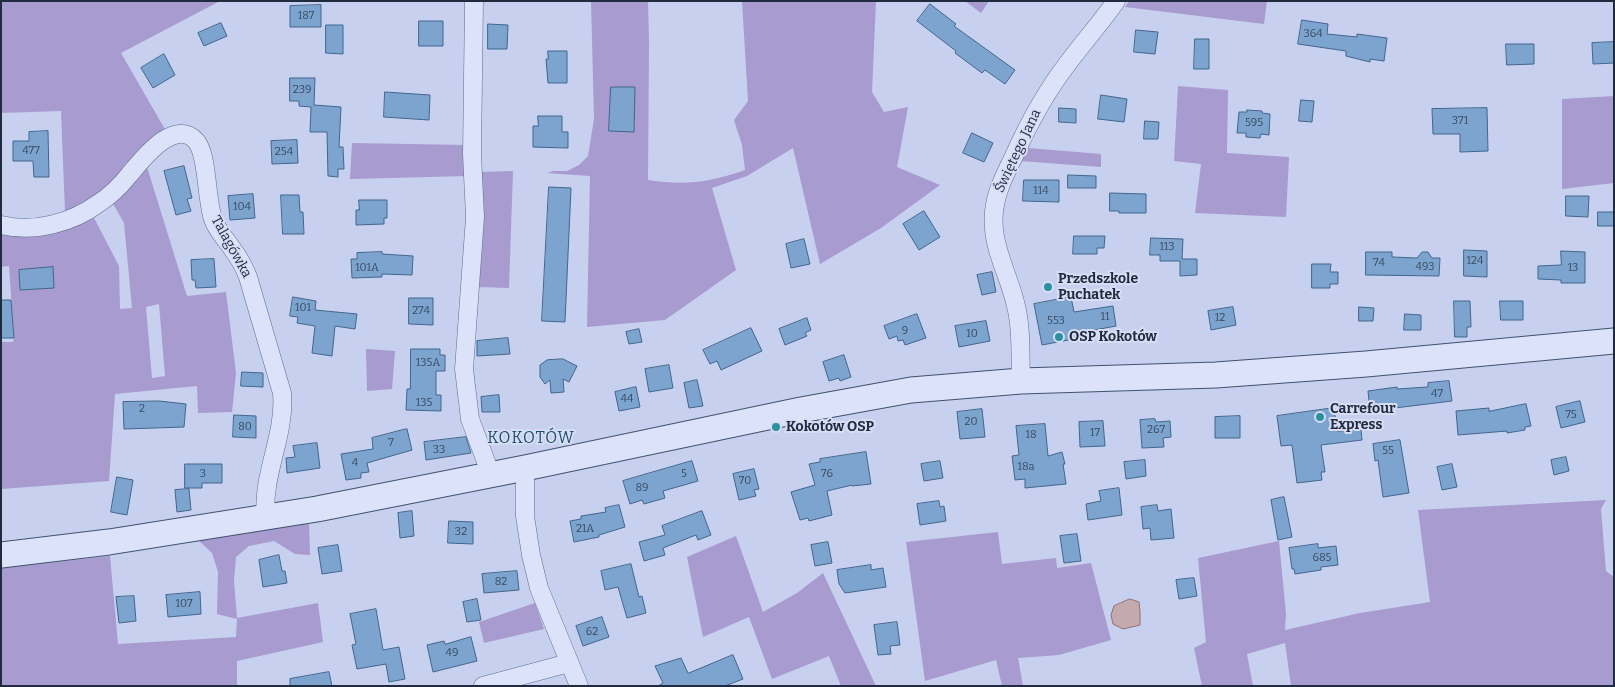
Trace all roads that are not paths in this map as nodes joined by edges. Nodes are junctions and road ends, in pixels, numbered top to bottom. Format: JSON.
{"nodes":[{"id":1,"x":474,"y":1,"type":"edge"},
{"id":2,"x":1116,"y":1,"type":"edge"},
{"id":3,"x":1,"y":225,"type":"edge"},
{"id":4,"x":1614,"y":340,"type":"edge"},
{"id":5,"x":1020,"y":381,"type":"junction"},
{"id":6,"x":525,"y":468,"type":"junction"},
{"id":7,"x":491,"y":475,"type":"junction"},
{"id":8,"x":266,"y":518,"type":"junction"},
{"id":9,"x":1,"y":554,"type":"edge"},
{"id":10,"x":569,"y":663,"type":"junction"},
{"id":11,"x":483,"y":686,"type":"edge"},
{"id":12,"x":580,"y":686,"type":"edge"}],
"edges":[{"from":1,"to":7,"type":"street"},
{"from":2,"to":5,"type":"street","name":"Świętego Jana"},
{"from":3,"to":8,"type":"street","name":"Talagówka"},
{"from":4,"to":5,"type":"street"},
{"from":5,"to":6,"type":"street"},
{"from":6,"to":7,"type":"street"},
{"from":6,"to":10,"type":"street"},
{"from":7,"to":8,"type":"street"},
{"from":8,"to":9,"type":"street"},
{"from":10,"to":11,"type":"street"},
{"from":10,"to":12,"type":"street"}]}
